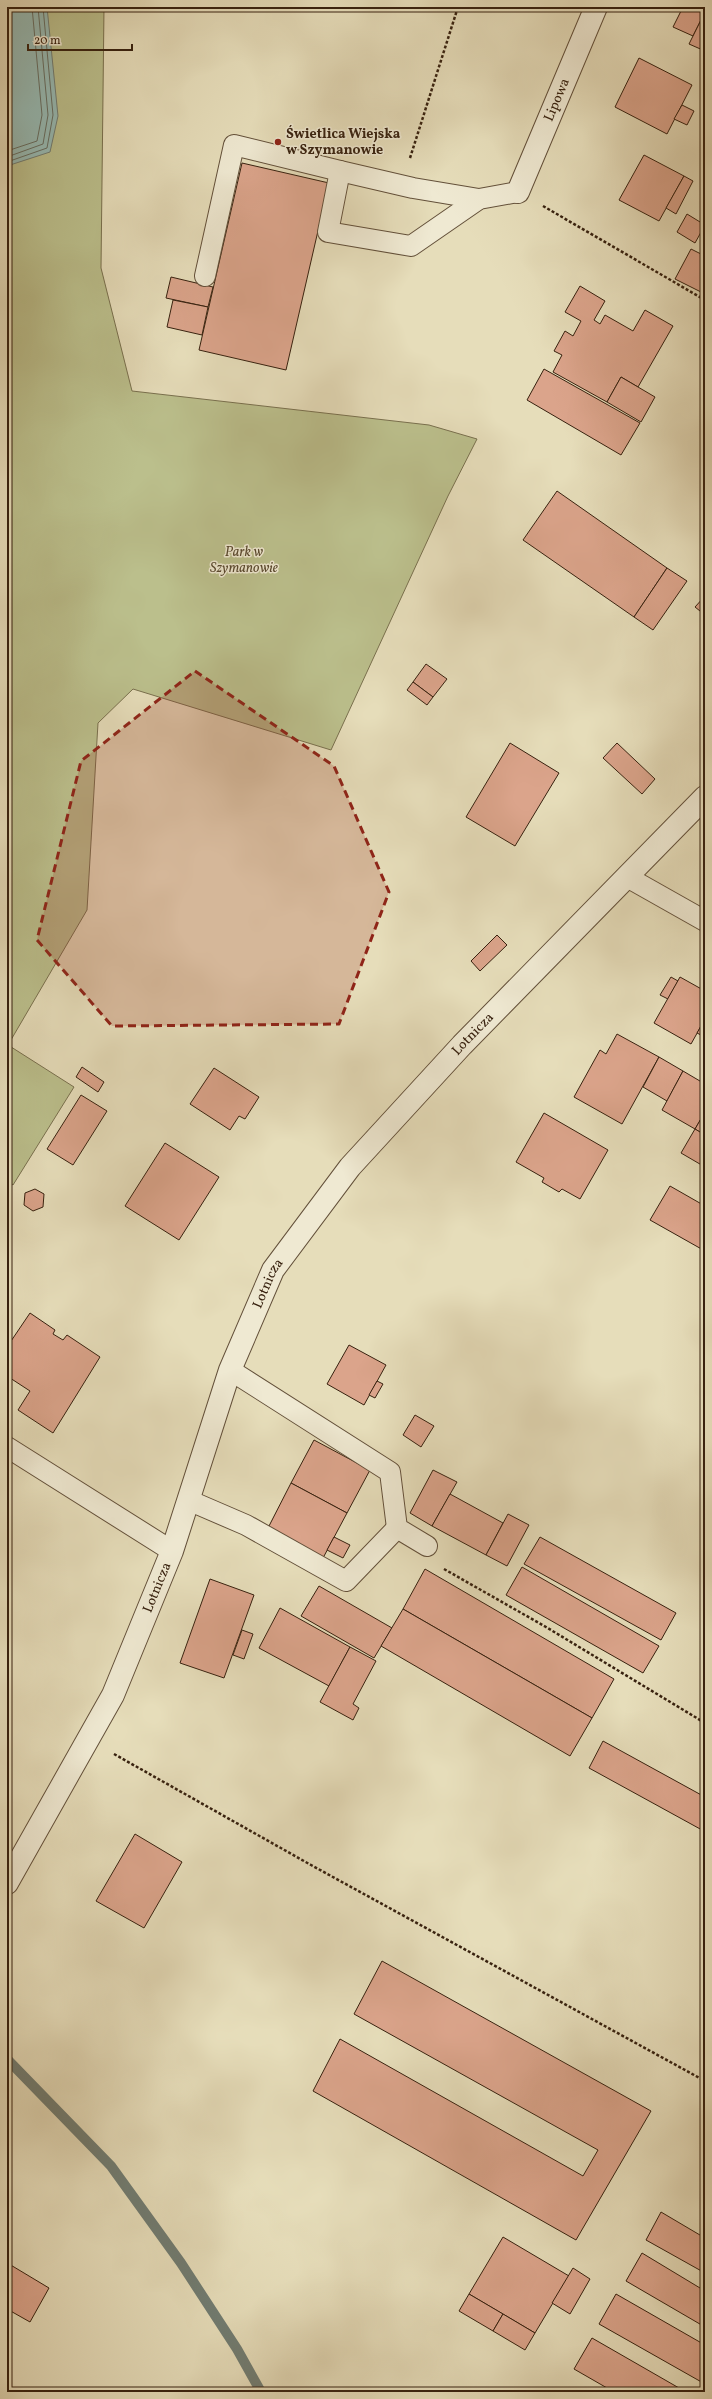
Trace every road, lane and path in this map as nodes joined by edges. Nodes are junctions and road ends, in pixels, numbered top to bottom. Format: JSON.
{"nodes":[{"id":1,"x":458,"y":7,"type":"edge"},
{"id":2,"x":596,"y":7,"type":"edge"},
{"id":3,"x":340,"y":172,"type":"junction"},
{"id":4,"x":401,"y":186,"type":"junction"},
{"id":5,"x":518,"y":192,"type":"junction"},
{"id":6,"x":479,"y":198,"type":"junction"},
{"id":7,"x":205,"y":276,"type":"dead end"},
{"id":8,"x":705,"y":300,"type":"edge"},
{"id":9,"x":705,"y":797,"type":"edge"},
{"id":10,"x":627,"y":877,"type":"junction"},
{"id":11,"x":705,"y":922,"type":"edge"},
{"id":12,"x":230,"y":1370,"type":"junction"},
{"id":13,"x":7,"y":1447,"type":"edge"},
{"id":14,"x":188,"y":1500,"type":"junction"},
{"id":15,"x":397,"y":1528,"type":"junction"},
{"id":16,"x":427,"y":1546,"type":"joint"},
{"id":17,"x":172,"y":1551,"type":"junction"},
{"id":18,"x":705,"y":1723,"type":"edge"},
{"id":19,"x":89,"y":1740,"type":"junction"},
{"id":20,"x":7,"y":1883,"type":"edge"},
{"id":21,"x":705,"y":2081,"type":"edge"}],
"edges":[{"from":1,"to":4,"type":"path"},
{"from":2,"to":5,"type":"street","name":"Lipowa"},
{"from":3,"to":4,"type":"lane"},
{"from":3,"to":6,"type":"lane"},
{"from":3,"to":7,"type":"lane"},
{"from":4,"to":6,"type":"lane"},
{"from":5,"to":6,"type":"lane"},
{"from":5,"to":8,"type":"path"},
{"from":9,"to":10,"type":"street","name":"Lotnicza"},
{"from":10,"to":11,"type":"lane"},
{"from":10,"to":12,"type":"street","name":"Lotnicza"},
{"from":12,"to":14,"type":"street","name":"Lotnicza"},
{"from":12,"to":15,"type":"lane"},
{"from":13,"to":17,"type":"lane"},
{"from":14,"to":15,"type":"lane"},
{"from":14,"to":17,"type":"street","name":"Lotnicza"},
{"from":15,"to":16,"type":"lane"},
{"from":16,"to":18,"type":"path"},
{"from":17,"to":19,"type":"street","name":"Lotnicza"},
{"from":19,"to":20,"type":"street","name":"Lotnicza"},
{"from":19,"to":21,"type":"path"}]}
